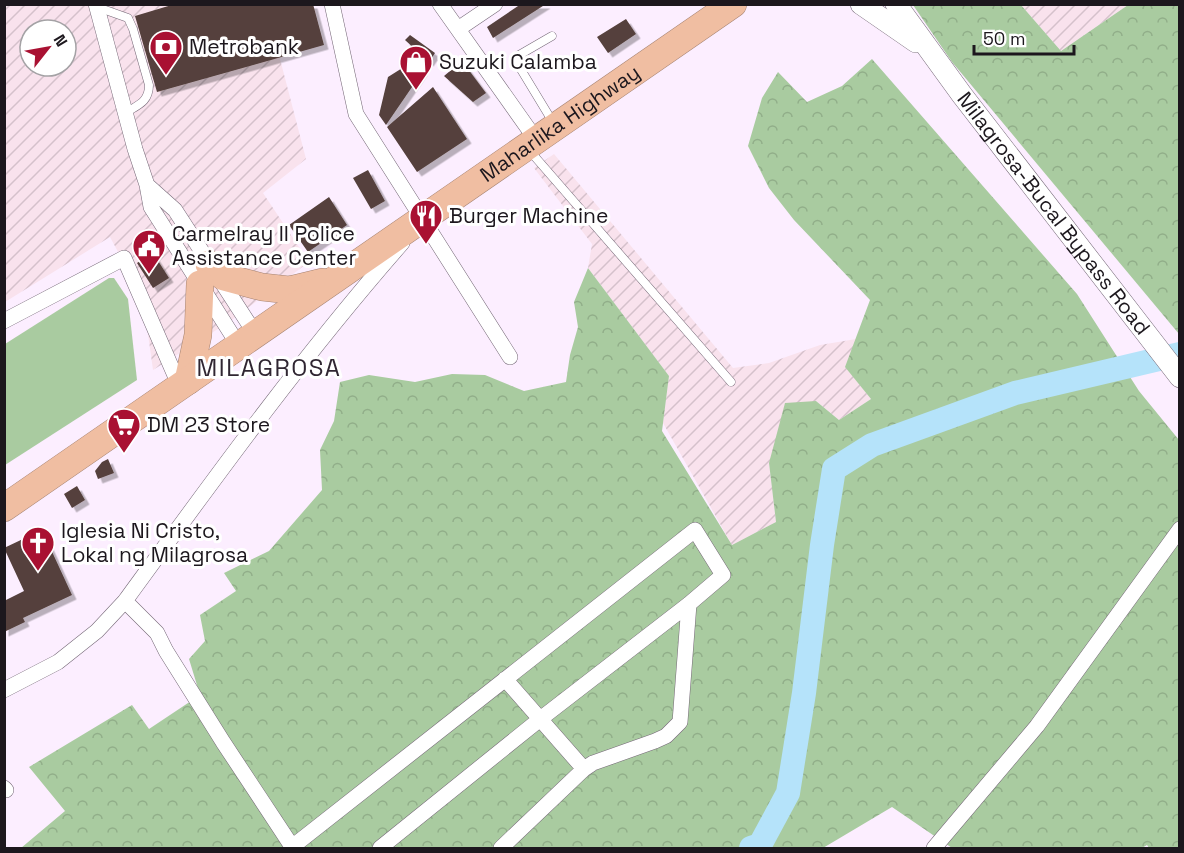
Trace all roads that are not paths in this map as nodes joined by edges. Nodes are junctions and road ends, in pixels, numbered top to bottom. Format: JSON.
{"nodes":[{"id":1,"x":332,"y":4,"type":"edge"},
{"id":2,"x":440,"y":4,"type":"edge"},
{"id":3,"x":495,"y":4,"type":"edge"},
{"id":4,"x":733,"y":4,"type":"edge"},
{"id":5,"x":861,"y":4,"type":"edge"},
{"id":6,"x":896,"y":4,"type":"edge"},
{"id":7,"x":97,"y":6,"type":"edge"},
{"id":8,"x":458,"y":30,"type":"junction"},
{"id":9,"x":552,"y":36,"type":"dead end"},
{"id":10,"x":929,"y":51,"type":"junction"},
{"id":11,"x":125,"y":113,"type":"junction"},
{"id":12,"x":540,"y":138,"type":"junction"},
{"id":13,"x":147,"y":185,"type":"junction"},
{"id":14,"x":424,"y":219,"type":"junction"},
{"id":15,"x":205,"y":274,"type":"junction"},
{"id":16,"x":338,"y":278,"type":"junction"},
{"id":17,"x":4,"y":321,"type":"edge"},
{"id":18,"x":247,"y":340,"type":"junction"},
{"id":19,"x":510,"y":357,"type":"dead end"},
{"id":20,"x":1179,"y":377,"type":"edge"},
{"id":21,"x":731,"y":382,"type":"dead end"},
{"id":22,"x":184,"y":384,"type":"junction"},
{"id":23,"x":4,"y":508,"type":"edge"},
{"id":24,"x":1179,"y":530,"type":"edge"},
{"id":25,"x":125,"y":601,"type":"junction"},
{"id":26,"x":689,"y":604,"type":"junction"},
{"id":27,"x":505,"y":679,"type":"junction"},
{"id":28,"x":4,"y":690,"type":"edge"},
{"id":29,"x":539,"y":720,"type":"junction"},
{"id":30,"x":584,"y":769,"type":"junction"},
{"id":31,"x":292,"y":848,"type":"edge"},
{"id":32,"x":380,"y":849,"type":"edge"},
{"id":33,"x":501,"y":849,"type":"edge"},
{"id":34,"x":934,"y":849,"type":"edge"}],
"edges":[{"from":1,"to":14,"type":"street"},
{"from":2,"to":8,"type":"street"},
{"from":3,"to":8,"type":"street"},
{"from":4,"to":12,"type":"highway","name":"Maharlika Highway"},
{"from":5,"to":10,"type":"main road","name":"Milagrosa-Bucal Bypass Road"},
{"from":6,"to":10,"type":"main road","name":"Milagrosa-Bucal Bypass Road"},
{"from":7,"to":11,"type":"street"},
{"from":7,"to":11,"type":"lane"},
{"from":8,"to":12,"type":"street"},
{"from":9,"to":12,"type":"lane"},
{"from":10,"to":20,"type":"main road","name":"Milagrosa-Bucal Bypass Road"},
{"from":11,"to":13,"type":"street"},
{"from":12,"to":14,"type":"highway","name":"Maharlika Highway"},
{"from":12,"to":21,"type":"lane"},
{"from":13,"to":15,"type":"street"},
{"from":13,"to":15,"type":"street"},
{"from":14,"to":16,"type":"highway","name":"Maharlika Highway"},
{"from":14,"to":19,"type":"street"},
{"from":14,"to":25,"type":"street"},
{"from":15,"to":16,"type":"highway"},
{"from":15,"to":18,"type":"street"},
{"from":15,"to":18,"type":"street"},
{"from":15,"to":22,"type":"highway"},
{"from":16,"to":18,"type":"highway","name":"Maharlika Highway"},
{"from":17,"to":22,"type":"street"},
{"from":18,"to":22,"type":"highway","name":"Maharlika Highway"},
{"from":22,"to":23,"type":"highway","name":"Maharlika Highway"},
{"from":24,"to":34,"type":"street"},
{"from":25,"to":28,"type":"street"},
{"from":25,"to":31,"type":"street"},
{"from":26,"to":27,"type":"street"},
{"from":26,"to":29,"type":"street"},
{"from":26,"to":30,"type":"street"},
{"from":27,"to":29,"type":"street"},
{"from":27,"to":31,"type":"street"},
{"from":29,"to":30,"type":"street"},
{"from":29,"to":32,"type":"street"},
{"from":30,"to":33,"type":"street"}]}
